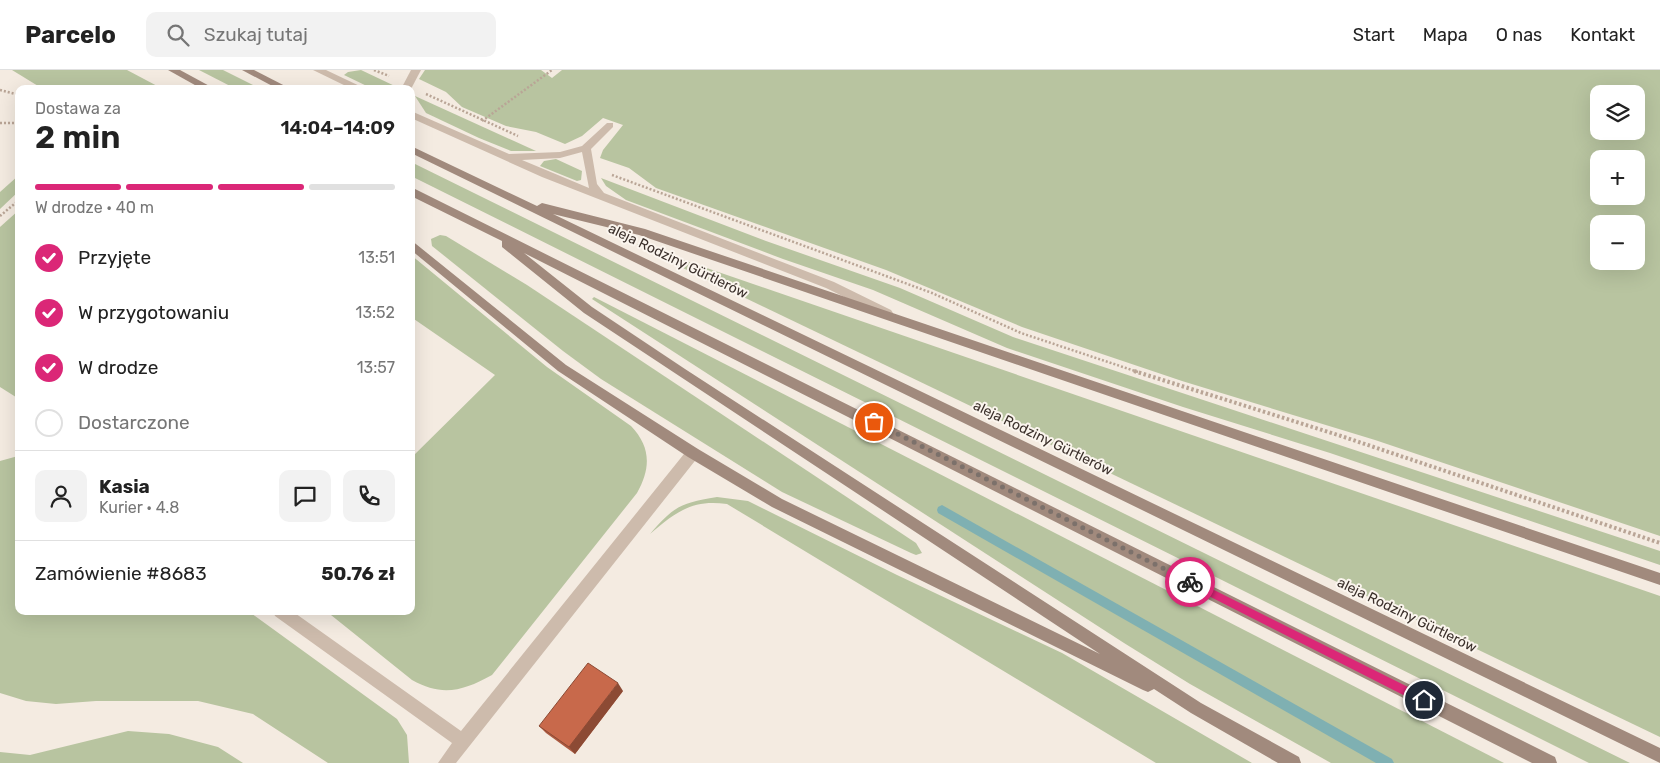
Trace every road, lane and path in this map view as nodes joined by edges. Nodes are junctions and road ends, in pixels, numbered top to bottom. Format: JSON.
{"nodes":[{"id":1,"x":173,"y":70,"type":"edge"},
{"id":2,"x":247,"y":70,"type":"edge"},
{"id":3,"x":323,"y":70,"type":"edge"},
{"id":4,"x":374,"y":70,"type":"edge"},
{"id":5,"x":416,"y":70,"type":"edge"},
{"id":6,"x":552,"y":70,"type":"edge"},
{"id":7,"x":202,"y":85,"type":"edge"},
{"id":8,"x":278,"y":85,"type":"edge"},
{"id":9,"x":353,"y":85,"type":"edge"},
{"id":10,"x":403,"y":85,"type":"edge"},
{"id":11,"x":408,"y":85,"type":"edge"},
{"id":12,"x":0,"y":90,"type":"edge"},
{"id":13,"x":415,"y":91,"type":"edge"},
{"id":14,"x":15,"y":93,"type":"edge"},
{"id":15,"x":415,"y":114,"type":"edge"},
{"id":16,"x":482,"y":121,"type":"junction"},
{"id":17,"x":0,"y":123,"type":"edge"},
{"id":18,"x":15,"y":123,"type":"edge"},
{"id":19,"x":610,"y":125,"type":"dead end"},
{"id":20,"x":519,"y":137,"type":"dead end"},
{"id":21,"x":586,"y":148,"type":"junction"},
{"id":22,"x":415,"y":151,"type":"edge"},
{"id":23,"x":506,"y":157,"type":"junction"},
{"id":24,"x":588,"y":165,"type":"junction"},
{"id":25,"x":415,"y":193,"type":"edge"},
{"id":26,"x":600,"y":196,"type":"junction"},
{"id":27,"x":515,"y":200,"type":"junction"},
{"id":28,"x":15,"y":203,"type":"edge"},
{"id":29,"x":0,"y":216,"type":"edge"},
{"id":30,"x":488,"y":230,"type":"junction"},
{"id":31,"x":415,"y":247,"type":"edge"},
{"id":32,"x":902,"y":321,"type":"junction"},
{"id":33,"x":693,"y":453,"type":"junction"},
{"id":34,"x":1660,"y":543,"type":"edge"},
{"id":35,"x":1660,"y":579,"type":"edge"},
{"id":36,"x":286,"y":615,"type":"edge"},
{"id":37,"x":1196,"y":708,"type":"junction"},
{"id":38,"x":463,"y":742,"type":"junction"},
{"id":39,"x":1660,"y":756,"type":"edge"},
{"id":40,"x":446,"y":763,"type":"edge"},
{"id":41,"x":1292,"y":763,"type":"edge"},
{"id":42,"x":1549,"y":763,"type":"edge"}],
"edges":[{"from":1,"to":7,"type":"main road"},
{"from":2,"to":8,"type":"main road"},
{"from":3,"to":9,"type":"lane"},
{"from":4,"to":10,"type":"path"},
{"from":5,"to":11,"type":"lane"},
{"from":6,"to":16,"type":"path"},
{"from":12,"to":14,"type":"path"},
{"from":13,"to":16,"type":"path"},
{"from":15,"to":23,"type":"lane"},
{"from":16,"to":20,"type":"path"},
{"from":17,"to":18,"type":"path"},
{"from":19,"to":21,"type":"lane"},
{"from":21,"to":23,"type":"lane"},
{"from":21,"to":24,"type":"lane"},
{"from":22,"to":27,"type":"main road","name":"aleja Rodziny Gürtlerów"},
{"from":23,"to":26,"type":"lane"},
{"from":24,"to":26,"type":"lane"},
{"from":24,"to":34,"type":"path"},
{"from":25,"to":30,"type":"main road"},
{"from":26,"to":32,"type":"lane"},
{"from":27,"to":32,"type":"main road"},
{"from":27,"to":39,"type":"main road","name":"aleja Rodziny Gürtlerów"},
{"from":28,"to":29,"type":"path"},
{"from":30,"to":37,"type":"main road"},
{"from":30,"to":42,"type":"main road"},
{"from":31,"to":33,"type":"main road"},
{"from":32,"to":35,"type":"main road"},
{"from":33,"to":37,"type":"main road"},
{"from":33,"to":38,"type":"lane"},
{"from":36,"to":38,"type":"lane"},
{"from":37,"to":41,"type":"main road"},
{"from":38,"to":40,"type":"lane"}]}
